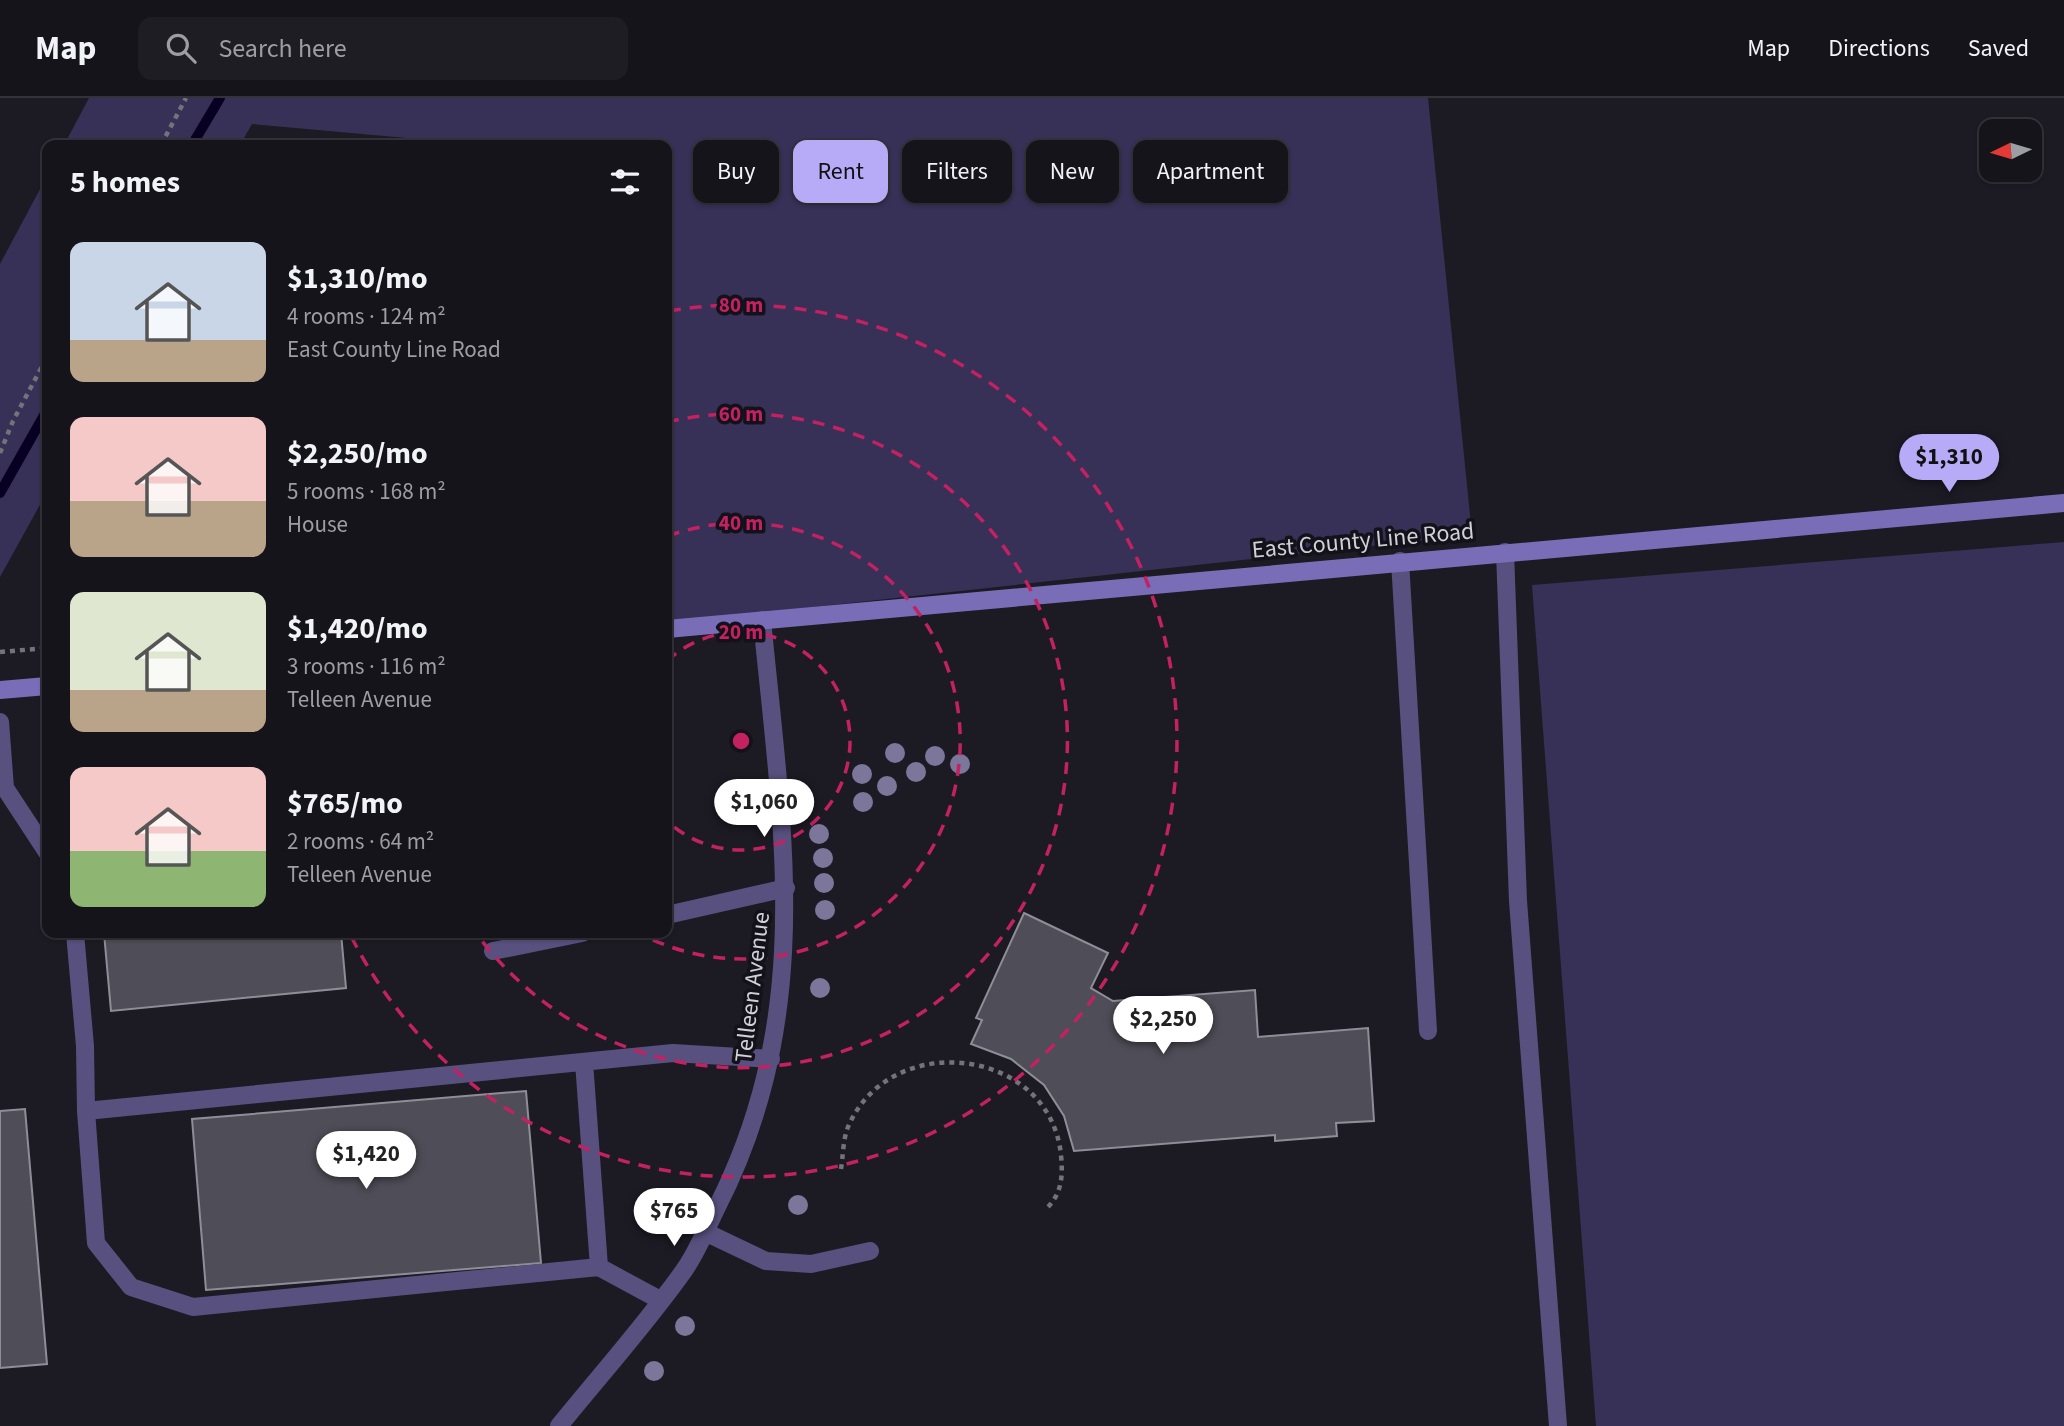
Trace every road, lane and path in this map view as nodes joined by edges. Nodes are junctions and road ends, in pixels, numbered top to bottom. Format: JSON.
{"nodes":[{"id":1,"x":186,"y":98,"type":"edge"},
{"id":2,"x":164,"y":140,"type":"edge"},
{"id":3,"x":42,"y":366,"type":"edge"},
{"id":4,"x":0,"y":453,"type":"edge"},
{"id":5,"x":2064,"y":503,"type":"edge"},
{"id":6,"x":1505,"y":552,"type":"junction"},
{"id":7,"x":1400,"y":561,"type":"junction"},
{"id":8,"x":762,"y":620,"type":"junction"},
{"id":9,"x":672,"y":629,"type":"edge"},
{"id":10,"x":42,"y":648,"type":"edge"},
{"id":11,"x":0,"y":652,"type":"edge"},
{"id":12,"x":42,"y":686,"type":"edge"},
{"id":13,"x":0,"y":690,"type":"edge"},
{"id":14,"x":0,"y":722,"type":"edge"},
{"id":15,"x":42,"y":844,"type":"edge"},
{"id":16,"x":786,"y":888,"type":"junction"},
{"id":17,"x":672,"y":914,"type":"edge"},
{"id":18,"x":75,"y":938,"type":"edge"},
{"id":19,"x":557,"y":938,"type":"edge"},
{"id":20,"x":493,"y":951,"type":"dead end"},
{"id":21,"x":1428,"y":1031,"type":"dead end"},
{"id":22,"x":771,"y":1059,"type":"junction"},
{"id":23,"x":584,"y":1062,"type":"junction"},
{"id":24,"x":86,"y":1111,"type":"junction"},
{"id":25,"x":841,"y":1169,"type":"dead end"},
{"id":26,"x":1047,"y":1208,"type":"dead end"},
{"id":27,"x":705,"y":1232,"type":"junction"},
{"id":28,"x":870,"y":1251,"type":"dead end"},
{"id":29,"x":599,"y":1267,"type":"junction"},
{"id":30,"x":660,"y":1300,"type":"junction"},
{"id":31,"x":559,"y":1426,"type":"edge"},
{"id":32,"x":1558,"y":1426,"type":"edge"}],
"edges":[{"from":1,"to":2,"type":"path"},
{"from":3,"to":4,"type":"path"},
{"from":5,"to":6,"type":"main road","name":"East County Line Road"},
{"from":6,"to":7,"type":"main road","name":"East County Line Road"},
{"from":6,"to":32,"type":"street"},
{"from":7,"to":8,"type":"main road","name":"East County Line Road"},
{"from":7,"to":21,"type":"street"},
{"from":8,"to":9,"type":"main road","name":"East County Line Road"},
{"from":8,"to":16,"type":"street","name":"Telleen Avenue"},
{"from":10,"to":11,"type":"path"},
{"from":12,"to":13,"type":"main road"},
{"from":14,"to":15,"type":"street"},
{"from":16,"to":17,"type":"street"},
{"from":16,"to":22,"type":"street","name":"Telleen Avenue"},
{"from":18,"to":24,"type":"street"},
{"from":19,"to":20,"type":"street"},
{"from":22,"to":23,"type":"street"},
{"from":22,"to":27,"type":"street","name":"Telleen Avenue"},
{"from":23,"to":24,"type":"street"},
{"from":23,"to":29,"type":"street"},
{"from":24,"to":29,"type":"street"},
{"from":25,"to":26,"type":"path"},
{"from":27,"to":28,"type":"street"},
{"from":27,"to":30,"type":"street","name":"Telleen Avenue"},
{"from":29,"to":30,"type":"street"},
{"from":30,"to":31,"type":"street","name":"Telleen Avenue"}]}
